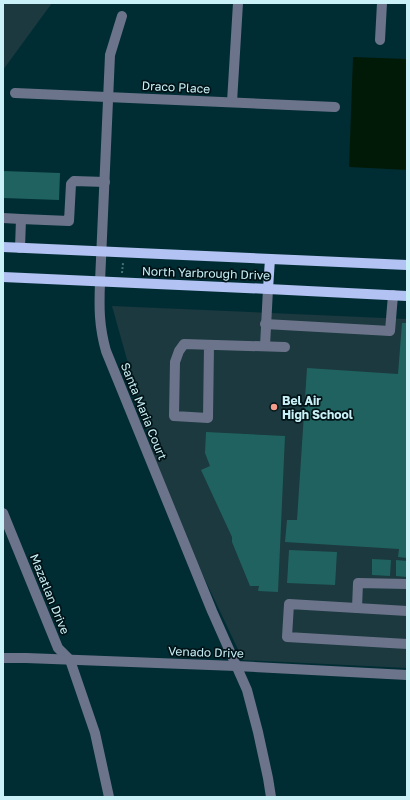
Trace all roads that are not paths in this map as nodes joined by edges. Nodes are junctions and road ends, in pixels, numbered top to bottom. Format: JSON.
{"nodes":[{"id":1,"x":238,"y":3,"type":"edge"},
{"id":2,"x":382,"y":3,"type":"edge"},
{"id":3,"x":122,"y":16,"type":"dead end"},
{"id":4,"x":380,"y":40,"type":"dead end"},
{"id":5,"x":15,"y":93,"type":"dead end"},
{"id":6,"x":108,"y":97,"type":"junction"},
{"id":7,"x":232,"y":102,"type":"junction"},
{"id":8,"x":335,"y":107,"type":"dead end"},
{"id":9,"x":104,"y":182,"type":"junction"},
{"id":10,"x":3,"y":218,"type":"edge"},
{"id":11,"x":21,"y":219,"type":"junction"},
{"id":12,"x":3,"y":247,"type":"edge"},
{"id":13,"x":20,"y":248,"type":"junction"},
{"id":14,"x":102,"y":251,"type":"junction"},
{"id":15,"x":270,"y":259,"type":"junction"},
{"id":16,"x":407,"y":265,"type":"edge"},
{"id":17,"x":3,"y":277,"type":"edge"},
{"id":18,"x":100,"y":282,"type":"junction"},
{"id":19,"x":268,"y":289,"type":"junction"},
{"id":20,"x":393,"y":295,"type":"junction"},
{"id":21,"x":407,"y":296,"type":"edge"},
{"id":22,"x":265,"y":324,"type":"junction"},
{"id":23,"x":209,"y":345,"type":"junction"},
{"id":24,"x":265,"y":346,"type":"junction"},
{"id":25,"x":285,"y":347,"type":"dead end"},
{"id":26,"x":3,"y":513,"type":"edge"},
{"id":27,"x":407,"y":584,"type":"edge"},
{"id":28,"x":357,"y":608,"type":"junction"},
{"id":29,"x":407,"y":611,"type":"edge"},
{"id":30,"x":407,"y":644,"type":"edge"},
{"id":31,"x":3,"y":658,"type":"edge"},
{"id":32,"x":70,"y":660,"type":"junction"},
{"id":33,"x":236,"y":666,"type":"junction"},
{"id":34,"x":407,"y":675,"type":"edge"},
{"id":35,"x":109,"y":797,"type":"edge"},
{"id":36,"x":271,"y":797,"type":"edge"}],
"edges":[{"from":1,"to":7,"type":"street"},
{"from":2,"to":4,"type":"street"},
{"from":3,"to":6,"type":"street","name":"Santa Maria Court"},
{"from":5,"to":6,"type":"street","name":"Draco Place"},
{"from":6,"to":7,"type":"street","name":"Draco Place"},
{"from":6,"to":9,"type":"street","name":"Santa Maria Court"},
{"from":7,"to":8,"type":"street","name":"Draco Place"},
{"from":9,"to":11,"type":"street"},
{"from":9,"to":14,"type":"street","name":"Santa Maria Court"},
{"from":10,"to":11,"type":"street"},
{"from":11,"to":13,"type":"street"},
{"from":12,"to":13,"type":"main road","name":"North Yarbrough Drive"},
{"from":13,"to":14,"type":"main road","name":"North Yarbrough Drive"},
{"from":14,"to":15,"type":"main road","name":"North Yarbrough Drive"},
{"from":14,"to":18,"type":"street","name":"Santa Maria Court"},
{"from":15,"to":16,"type":"main road","name":"North Yarbrough Drive"},
{"from":15,"to":19,"type":"main road"},
{"from":17,"to":18,"type":"main road","name":"North Yarbrough Drive"},
{"from":18,"to":19,"type":"main road","name":"North Yarbrough Drive"},
{"from":18,"to":33,"type":"street","name":"Santa Maria Court"},
{"from":19,"to":20,"type":"main road","name":"North Yarbrough Drive"},
{"from":19,"to":22,"type":"street"},
{"from":20,"to":21,"type":"main road","name":"North Yarbrough Drive"},
{"from":20,"to":22,"type":"street"},
{"from":22,"to":24,"type":"street"},
{"from":23,"to":23,"type":"street"},
{"from":23,"to":24,"type":"street"},
{"from":24,"to":25,"type":"street"},
{"from":26,"to":32,"type":"street","name":"Mazatlan Drive"},
{"from":27,"to":28,"type":"street"},
{"from":28,"to":29,"type":"street"},
{"from":28,"to":30,"type":"street"},
{"from":31,"to":32,"type":"street","name":"Venado Drive"},
{"from":32,"to":33,"type":"street","name":"Venado Drive"},
{"from":32,"to":35,"type":"street","name":"Mazatlan Drive"},
{"from":33,"to":34,"type":"street","name":"Venado Drive"},
{"from":33,"to":36,"type":"street","name":"Santa Maria Court"}]}
